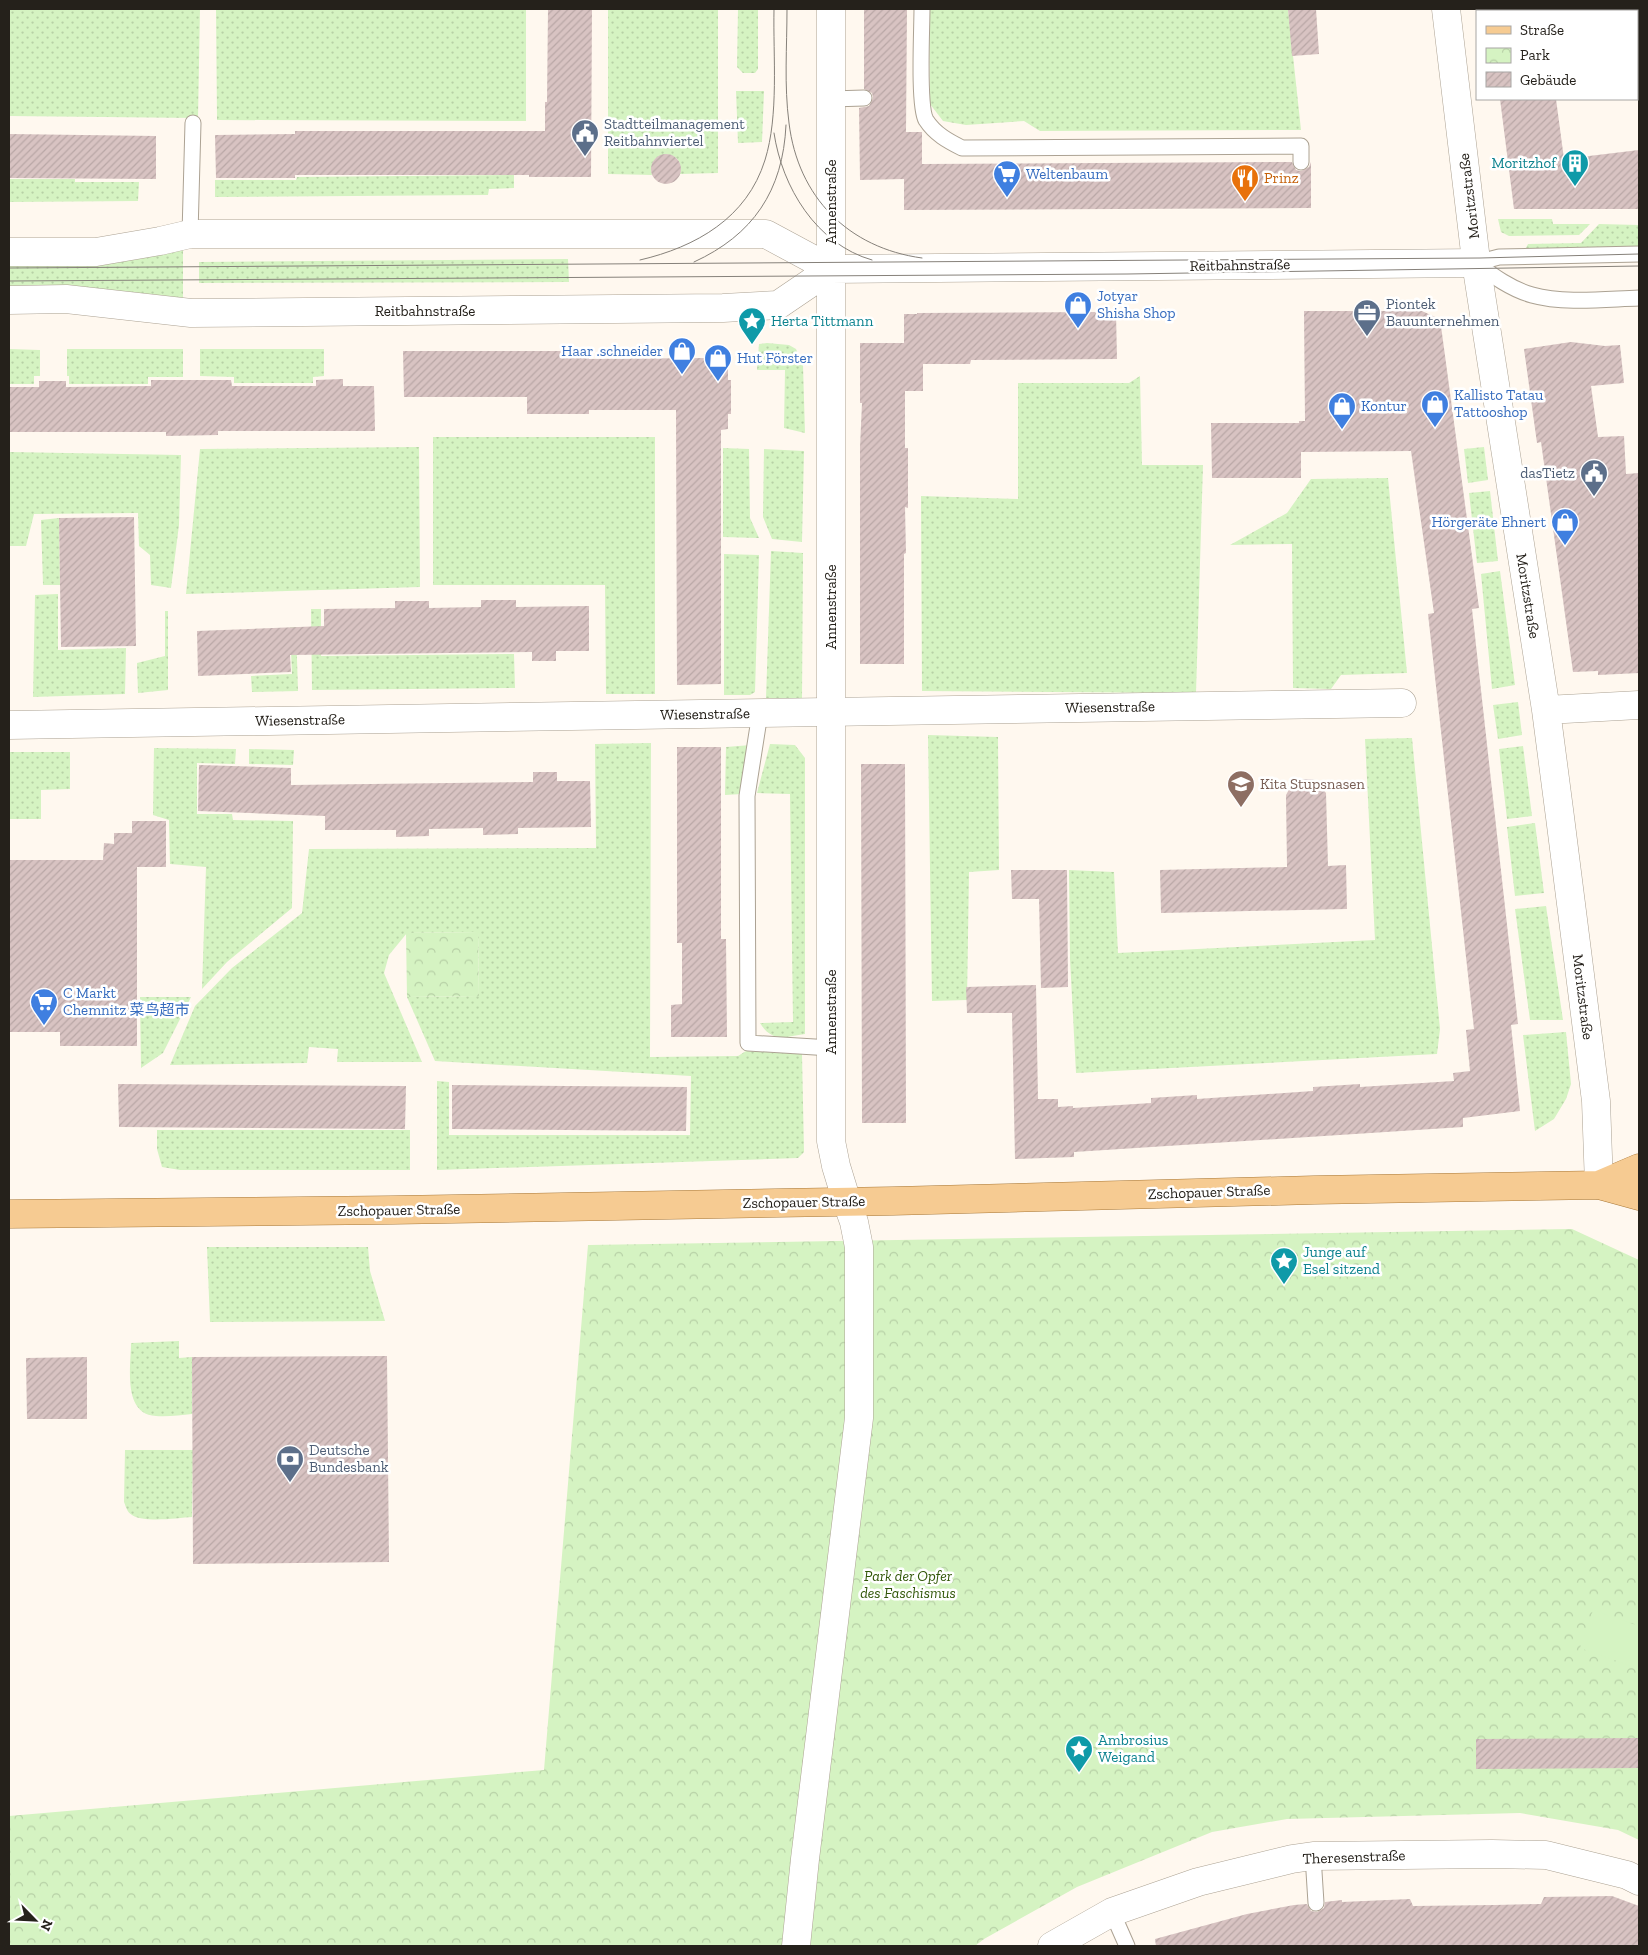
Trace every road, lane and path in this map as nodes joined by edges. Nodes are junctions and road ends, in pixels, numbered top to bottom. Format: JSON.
{"nodes":[{"id":1,"x":831,"y":9,"type":"edge"},
{"id":2,"x":922,"y":9,"type":"edge"},
{"id":3,"x":1446,"y":9,"type":"edge"},
{"id":4,"x":831,"y":98,"type":"junction"},
{"id":5,"x":864,"y":98,"type":"dead end"},
{"id":6,"x":193,"y":123,"type":"dead end"},
{"id":7,"x":1301,"y":162,"type":"dead end"},
{"id":8,"x":190,"y":234,"type":"junction"},
{"id":9,"x":9,"y":252,"type":"edge"},
{"id":10,"x":1639,"y":254,"type":"edge"},
{"id":11,"x":1476,"y":263,"type":"junction"},
{"id":12,"x":831,"y":270,"type":"junction"},
{"id":13,"x":1639,"y":298,"type":"edge"},
{"id":14,"x":9,"y":300,"type":"edge"},
{"id":15,"x":1402,"y":703,"type":"dead end"},
{"id":16,"x":1639,"y":705,"type":"edge"},
{"id":17,"x":1546,"y":710,"type":"junction"},
{"id":18,"x":831,"y":712,"type":"junction"},
{"id":19,"x":760,"y":713,"type":"junction"},
{"id":20,"x":9,"y":725,"type":"edge"},
{"id":21,"x":831,"y":1048,"type":"junction"},
{"id":22,"x":1639,"y":1168,"type":"edge"},
{"id":23,"x":1599,"y":1185,"type":"junction"},
{"id":24,"x":1639,"y":1196,"type":"edge"},
{"id":25,"x":847,"y":1202,"type":"junction"},
{"id":26,"x":9,"y":1214,"type":"edge"},
{"id":27,"x":1313,"y":1856,"type":"junction"},
{"id":28,"x":1639,"y":1881,"type":"edge"},
{"id":29,"x":1316,"y":1903,"type":"dead end"},
{"id":30,"x":1112,"y":1912,"type":"junction"},
{"id":31,"x":796,"y":1946,"type":"edge"},
{"id":32,"x":1052,"y":1946,"type":"edge"},
{"id":33,"x":1127,"y":1946,"type":"edge"}],
"edges":[{"from":1,"to":4,"type":"street","name":"Annenstraße"},
{"from":2,"to":7,"type":"lane"},
{"from":3,"to":11,"type":"street","name":"Moritzstraße"},
{"from":4,"to":5,"type":"lane"},
{"from":4,"to":12,"type":"street","name":"Annenstraße"},
{"from":6,"to":8,"type":"lane"},
{"from":8,"to":9,"type":"street","name":"Reitbahnstraße"},
{"from":8,"to":12,"type":"street","name":"Reitbahnstraße"},
{"from":10,"to":11,"type":"lane"},
{"from":11,"to":12,"type":"street","name":"Reitbahnstraße"},
{"from":11,"to":13,"type":"lane"},
{"from":11,"to":17,"type":"street","name":"Moritzstraße"},
{"from":12,"to":14,"type":"street","name":"Reitbahnstraße"},
{"from":12,"to":18,"type":"street","name":"Annenstraße"},
{"from":15,"to":18,"type":"street","name":"Wiesenstraße"},
{"from":16,"to":17,"type":"street"},
{"from":17,"to":23,"type":"street","name":"Moritzstraße"},
{"from":18,"to":19,"type":"street","name":"Wiesenstraße"},
{"from":18,"to":21,"type":"street","name":"Annenstraße"},
{"from":19,"to":20,"type":"street","name":"Wiesenstraße"},
{"from":19,"to":21,"type":"lane"},
{"from":21,"to":25,"type":"street","name":"Annenstraße"},
{"from":22,"to":23,"type":"main road","name":"Zschopauer Straße"},
{"from":23,"to":24,"type":"main road","name":"Zschopauer Straße"},
{"from":23,"to":25,"type":"main road","name":"Zschopauer Straße"},
{"from":25,"to":26,"type":"main road","name":"Zschopauer Straße"},
{"from":25,"to":31,"type":"street"},
{"from":27,"to":28,"type":"street","name":"Theresenstraße"},
{"from":27,"to":29,"type":"lane"},
{"from":27,"to":30,"type":"street","name":"Theresenstraße"},
{"from":30,"to":32,"type":"street","name":"Theresenstraße"},
{"from":30,"to":33,"type":"lane"}]}
